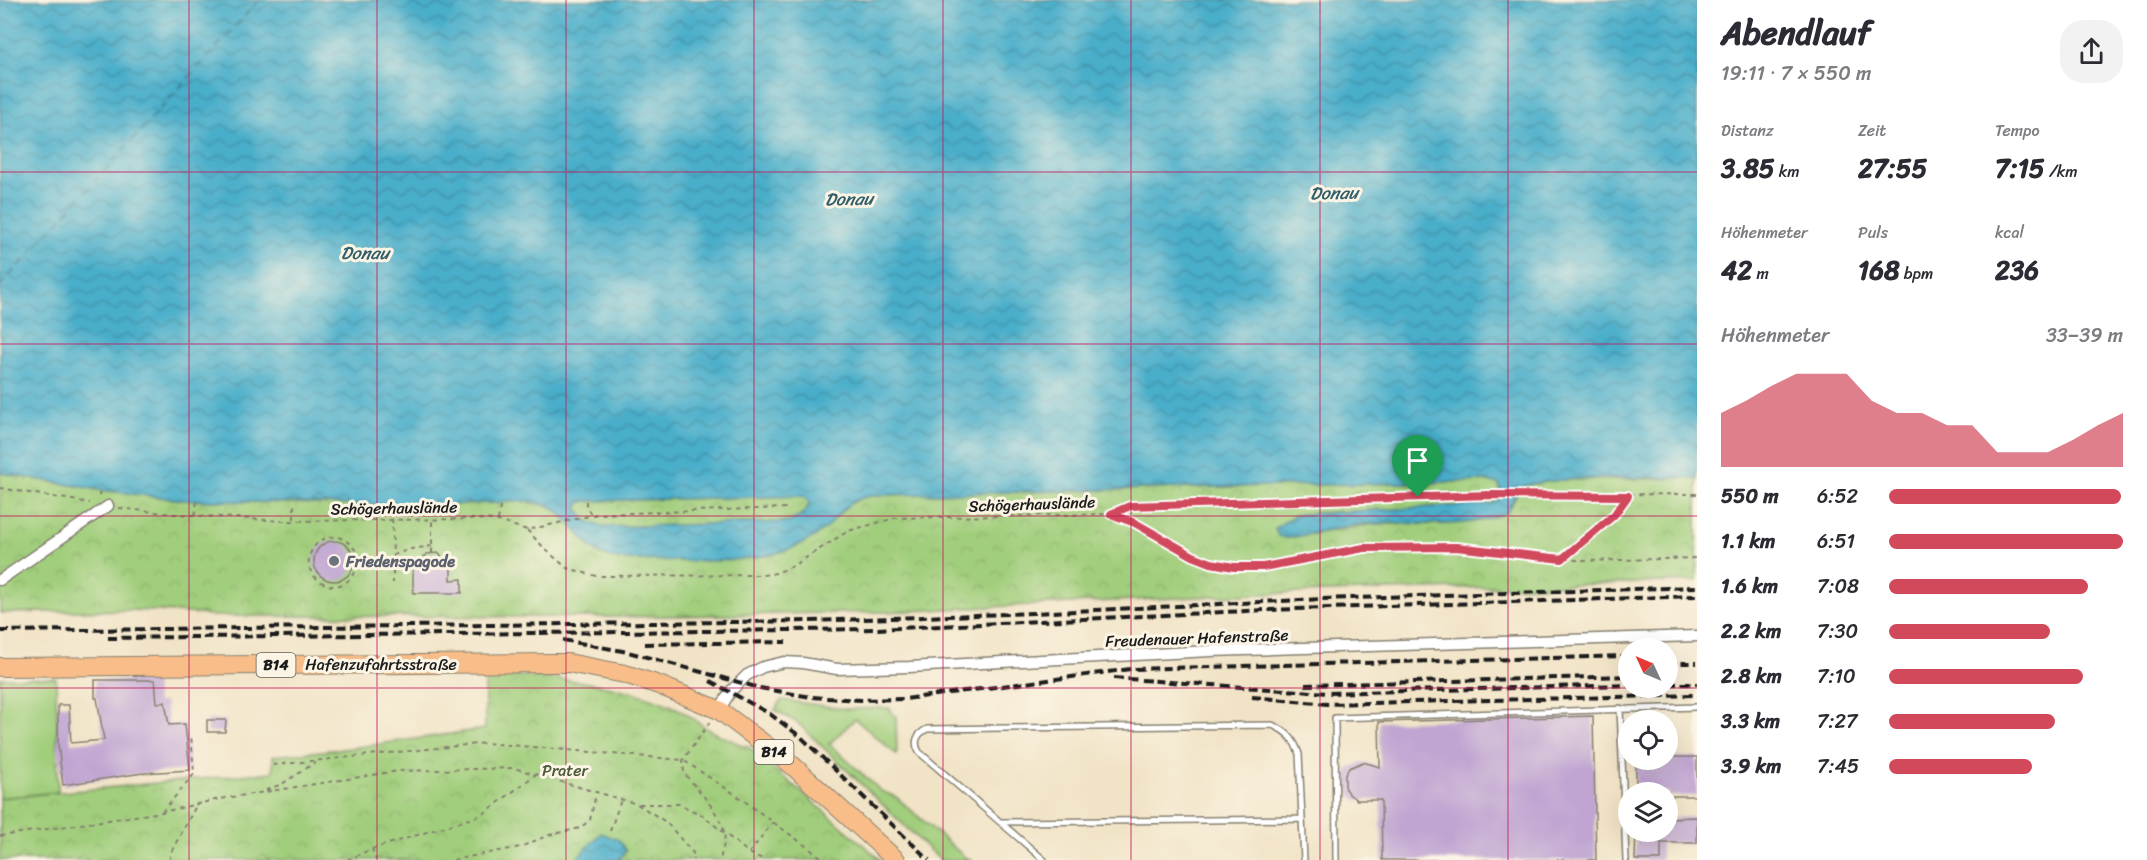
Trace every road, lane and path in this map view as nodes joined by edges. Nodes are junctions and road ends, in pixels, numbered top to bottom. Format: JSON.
{"nodes":[{"id":1,"x":0,"y":488,"type":"edge"},
{"id":2,"x":100,"y":490,"type":"dead end"},
{"id":3,"x":1697,"y":494,"type":"edge"},
{"id":4,"x":99,"y":496,"type":"dead end"},
{"id":5,"x":1628,"y":496,"type":"junction"},
{"id":6,"x":197,"y":501,"type":"dead end"},
{"id":7,"x":586,"y":501,"type":"dead end"},
{"id":8,"x":501,"y":502,"type":"dead end"},
{"id":9,"x":294,"y":504,"type":"dead end"},
{"id":10,"x":392,"y":505,"type":"dead end"},
{"id":11,"x":108,"y":506,"type":"junction"},
{"id":12,"x":788,"y":507,"type":"dead end"},
{"id":13,"x":1111,"y":514,"type":"junction"},
{"id":14,"x":195,"y":515,"type":"junction"},
{"id":15,"x":592,"y":516,"type":"junction"},
{"id":16,"x":432,"y":519,"type":"junction"},
{"id":17,"x":391,"y":520,"type":"junction"},
{"id":18,"x":294,"y":521,"type":"junction"},
{"id":19,"x":498,"y":521,"type":"junction"},
{"id":20,"x":527,"y":530,"type":"junction"},
{"id":21,"x":432,"y":546,"type":"junction"},
{"id":22,"x":432,"y":553,"type":"dead end"},
{"id":23,"x":393,"y":555,"type":"junction"},
{"id":24,"x":1697,"y":558,"type":"edge"},
{"id":25,"x":1562,"y":559,"type":"junction"},
{"id":26,"x":364,"y":561,"type":"junction"},
{"id":27,"x":354,"y":562,"type":"dead end"},
{"id":28,"x":393,"y":562,"type":"junction"},
{"id":29,"x":0,"y":580,"type":"edge"},
{"id":30,"x":393,"y":583,"type":"dead end"},
{"id":31,"x":1697,"y":636,"type":"edge"},
{"id":32,"x":0,"y":667,"type":"edge"},
{"id":33,"x":1697,"y":707,"type":"edge"},
{"id":34,"x":1620,"y":708,"type":"junction"},
{"id":35,"x":719,"y":710,"type":"junction"},
{"id":36,"x":191,"y":734,"type":"dead end"},
{"id":37,"x":683,"y":760,"type":"junction"},
{"id":38,"x":317,"y":761,"type":"junction"},
{"id":39,"x":273,"y":765,"type":"dead end"},
{"id":40,"x":535,"y":775,"type":"junction"},
{"id":41,"x":261,"y":793,"type":"junction"},
{"id":42,"x":596,"y":793,"type":"junction"},
{"id":43,"x":621,"y":800,"type":"junction"},
{"id":44,"x":197,"y":804,"type":"junction"},
{"id":45,"x":637,"y":804,"type":"junction"},
{"id":46,"x":162,"y":812,"type":"junction"},
{"id":47,"x":1302,"y":819,"type":"junction"},
{"id":48,"x":773,"y":822,"type":"junction"},
{"id":49,"x":1002,"y":822,"type":"junction"},
{"id":50,"x":610,"y":831,"type":"dead end"},
{"id":51,"x":724,"y":832,"type":"junction"},
{"id":52,"x":0,"y":836,"type":"edge"},
{"id":53,"x":372,"y":849,"type":"junction"},
{"id":54,"x":749,"y":853,"type":"junction"},
{"id":55,"x":170,"y":860,"type":"edge"},
{"id":56,"x":347,"y":860,"type":"edge"},
{"id":57,"x":376,"y":860,"type":"edge"},
{"id":58,"x":453,"y":860,"type":"edge"},
{"id":59,"x":694,"y":860,"type":"edge"},
{"id":60,"x":720,"y":860,"type":"edge"},
{"id":61,"x":765,"y":860,"type":"edge"},
{"id":62,"x":825,"y":860,"type":"edge"},
{"id":63,"x":896,"y":860,"type":"edge"},
{"id":64,"x":1044,"y":860,"type":"edge"},
{"id":65,"x":1304,"y":860,"type":"edge"},
{"id":66,"x":1336,"y":860,"type":"edge"},
{"id":67,"x":1626,"y":860,"type":"edge"}],
"edges":[{"from":1,"to":11,"type":"path","name":"Schögerhauslände"},
{"from":2,"to":4,"type":"path"},
{"from":3,"to":5,"type":"path","name":"Schögerhauslände"},
{"from":5,"to":13,"type":"path","name":"Schögerhauslände"},
{"from":5,"to":25,"type":"path"},
{"from":6,"to":14,"type":"path"},
{"from":7,"to":15,"type":"path"},
{"from":8,"to":19,"type":"path"},
{"from":9,"to":18,"type":"path"},
{"from":10,"to":17,"type":"path"},
{"from":11,"to":14,"type":"path","name":"Schögerhauslände"},
{"from":11,"to":29,"type":"street"},
{"from":12,"to":15,"type":"path","name":"Schögerhauslände"},
{"from":13,"to":20,"type":"path","name":"Schögerhauslände"},
{"from":13,"to":25,"type":"path"},
{"from":14,"to":18,"type":"path","name":"Schögerhauslände"},
{"from":15,"to":20,"type":"path","name":"Schögerhauslände"},
{"from":16,"to":17,"type":"path","name":"Schögerhauslände"},
{"from":16,"to":19,"type":"path","name":"Schögerhauslände"},
{"from":16,"to":21,"type":"path"},
{"from":17,"to":18,"type":"path","name":"Schögerhauslände"},
{"from":17,"to":23,"type":"path"},
{"from":19,"to":20,"type":"path","name":"Schögerhauslände"},
{"from":21,"to":22,"type":"path"},
{"from":21,"to":23,"type":"path"},
{"from":23,"to":28,"type":"path"},
{"from":24,"to":25,"type":"path"},
{"from":26,"to":26,"type":"path"},
{"from":26,"to":27,"type":"path"},
{"from":26,"to":28,"type":"path"},
{"from":28,"to":30,"type":"path"},
{"from":31,"to":35,"type":"street","name":"Freudenauer Hafenstraße"},
{"from":32,"to":35,"type":"main road","name":"Hafenzufahrtsstraße","number":"B14"},
{"from":33,"to":34,"type":"lane"},
{"from":34,"to":66,"type":"lane"},
{"from":34,"to":67,"type":"lane"},
{"from":35,"to":37,"type":"path"},
{"from":35,"to":63,"type":"main road","number":"B14"},
{"from":36,"to":46,"type":"path"},
{"from":37,"to":38,"type":"path"},
{"from":37,"to":48,"type":"path"},
{"from":37,"to":51,"type":"path"},
{"from":38,"to":39,"type":"path"},
{"from":38,"to":41,"type":"path"},
{"from":40,"to":41,"type":"path"},
{"from":40,"to":42,"type":"path"},
{"from":40,"to":53,"type":"path"},
{"from":41,"to":44,"type":"path"},
{"from":42,"to":43,"type":"path"},
{"from":42,"to":58,"type":"path"},
{"from":43,"to":45,"type":"path"},
{"from":43,"to":50,"type":"path"},
{"from":44,"to":46,"type":"path"},
{"from":44,"to":55,"type":"path"},
{"from":45,"to":51,"type":"path"},
{"from":45,"to":59,"type":"path"},
{"from":46,"to":52,"type":"path"},
{"from":47,"to":49,"type":"lane"},
{"from":47,"to":49,"type":"lane"},
{"from":47,"to":65,"type":"lane"},
{"from":48,"to":54,"type":"path"},
{"from":48,"to":62,"type":"path"},
{"from":49,"to":64,"type":"lane"},
{"from":51,"to":54,"type":"path"},
{"from":51,"to":60,"type":"path"},
{"from":53,"to":56,"type":"path"},
{"from":53,"to":57,"type":"path"},
{"from":54,"to":61,"type":"path"}]}
